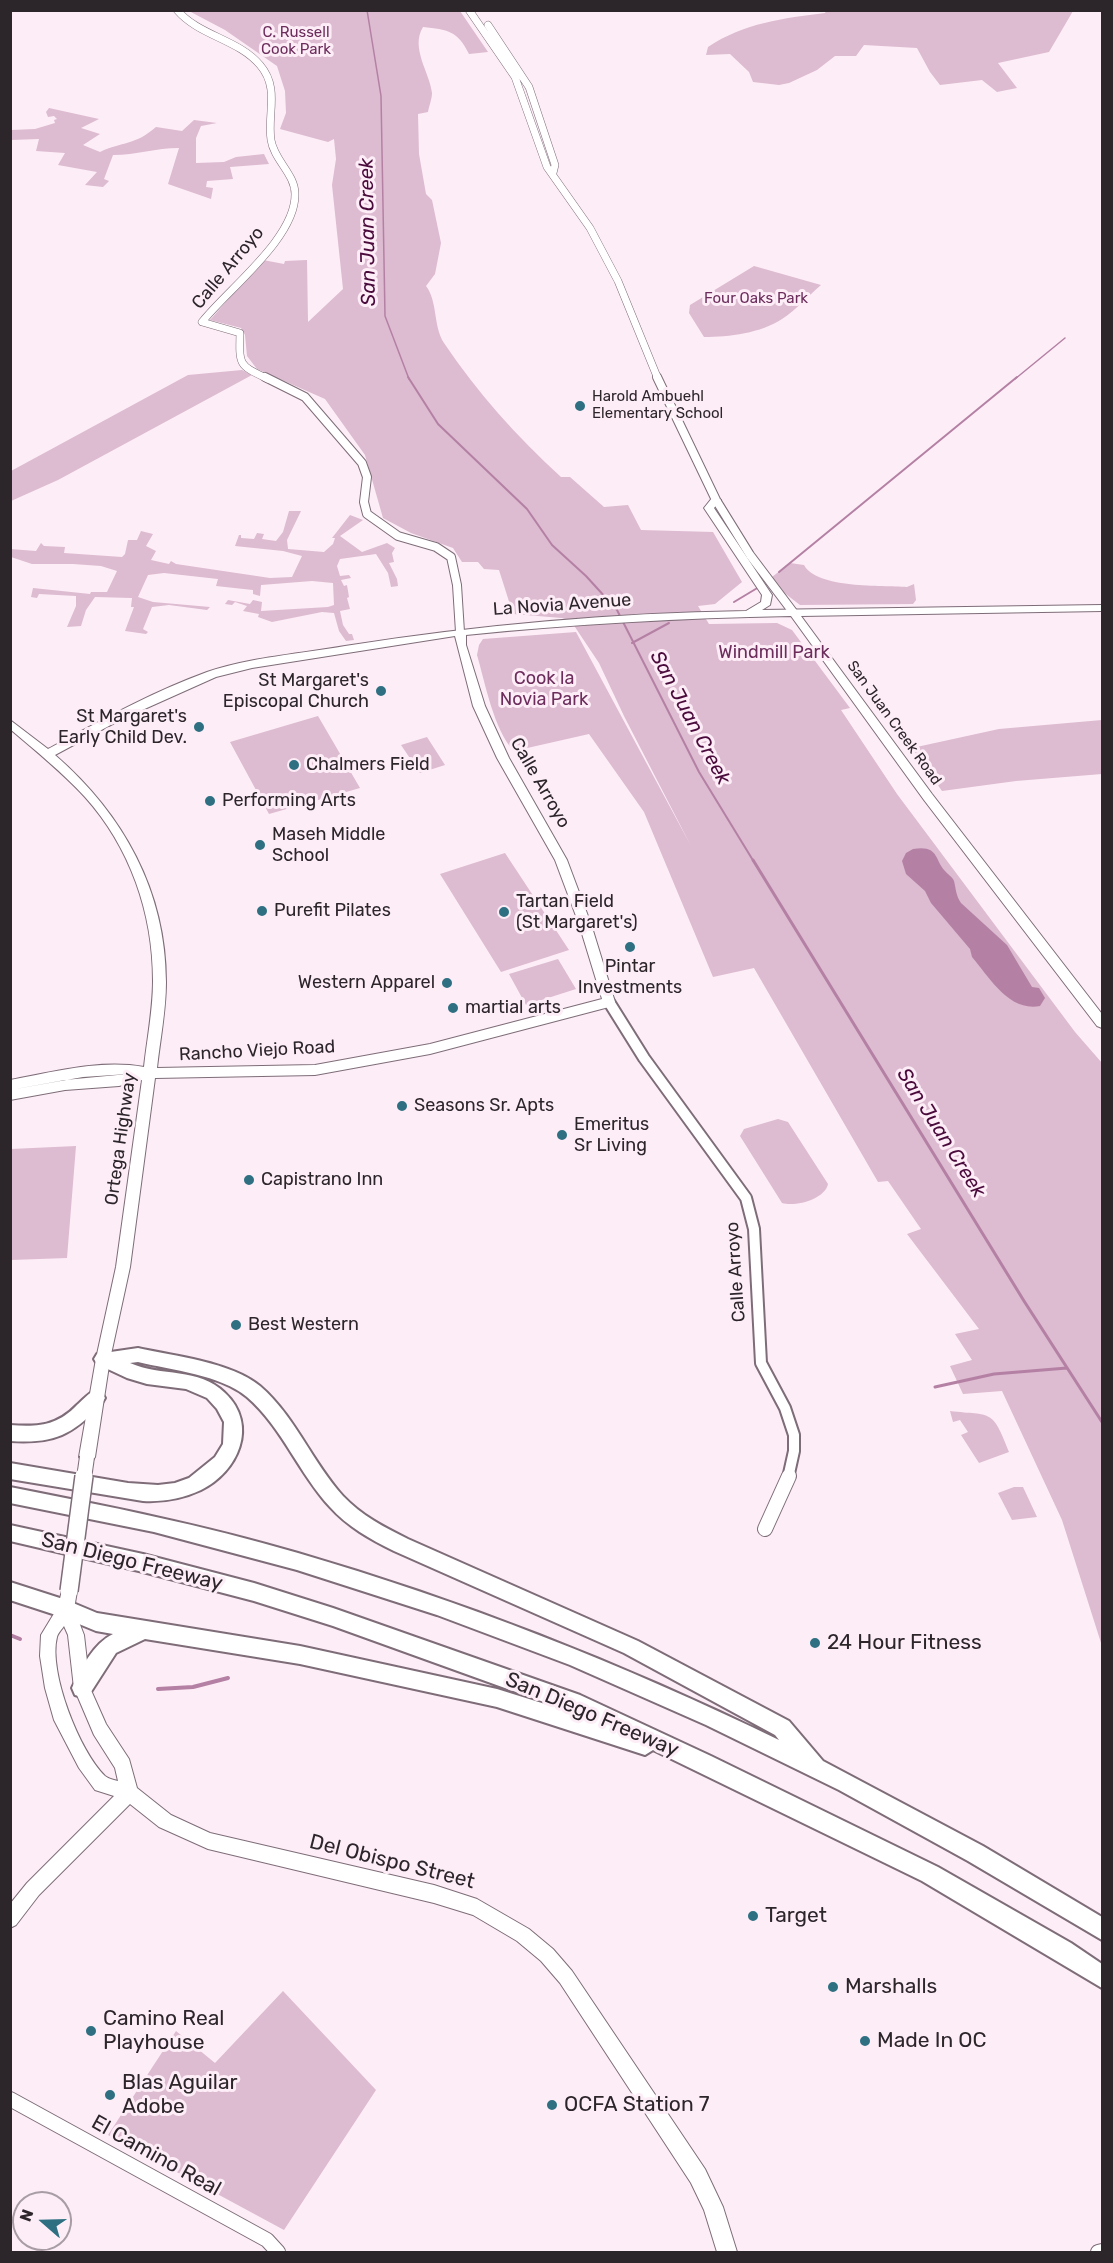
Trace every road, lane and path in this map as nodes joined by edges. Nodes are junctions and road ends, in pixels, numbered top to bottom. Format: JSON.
{"nodes":[{"id":1,"x":177,"y":10,"type":"edge"},
{"id":2,"x":469,"y":10,"type":"edge"},
{"id":3,"x":477,"y":10,"type":"edge"},
{"id":4,"x":553,"y":173,"type":"junction"},
{"id":5,"x":716,"y":500,"type":"junction"},
{"id":6,"x":1102,"y":609,"type":"edge"},
{"id":7,"x":793,"y":612,"type":"junction"},
{"id":8,"x":749,"y":613,"type":"junction"},
{"id":9,"x":460,"y":632,"type":"junction"},
{"id":10,"x":10,"y":723,"type":"edge"},
{"id":11,"x":47,"y":755,"type":"junction"},
{"id":12,"x":609,"y":1002,"type":"junction"},
{"id":13,"x":1102,"y":1023,"type":"edge"},
{"id":14,"x":150,"y":1073,"type":"junction"},
{"id":15,"x":10,"y":1085,"type":"edge"},
{"id":16,"x":10,"y":1095,"type":"edge"},
{"id":17,"x":103,"y":1359,"type":"junction"},
{"id":18,"x":96,"y":1398,"type":"junction"},
{"id":19,"x":10,"y":1433,"type":"edge"},
{"id":20,"x":10,"y":1471,"type":"edge"},
{"id":21,"x":10,"y":1495,"type":"edge"},
{"id":22,"x":765,"y":1529,"type":"dead end"},
{"id":23,"x":10,"y":1533,"type":"edge"},
{"id":24,"x":10,"y":1591,"type":"edge"},
{"id":25,"x":67,"y":1600,"type":"junction"},
{"id":26,"x":141,"y":1631,"type":"junction"},
{"id":27,"x":82,"y":1688,"type":"junction"},
{"id":28,"x":704,"y":1763,"type":"junction"},
{"id":29,"x":818,"y":1769,"type":"junction"},
{"id":30,"x":129,"y":1793,"type":"junction"},
{"id":31,"x":10,"y":1919,"type":"edge"},
{"id":32,"x":1102,"y":1929,"type":"edge"},
{"id":33,"x":1102,"y":1977,"type":"edge"},
{"id":34,"x":10,"y":2099,"type":"edge"},
{"id":35,"x":1102,"y":2251,"type":"edge"},
{"id":36,"x":278,"y":2253,"type":"edge"},
{"id":37,"x":727,"y":2253,"type":"edge"},
{"id":38,"x":1098,"y":2253,"type":"edge"}],
"edges":[{"from":1,"to":9,"type":"street","name":"Calle Arroyo"},
{"from":2,"to":4,"type":"street","name":"San Juan Creek Road"},
{"from":3,"to":4,"type":"street","name":"San Juan Creek Road"},
{"from":4,"to":5,"type":"street","name":"San Juan Creek Road"},
{"from":5,"to":7,"type":"street","name":"San Juan Creek Road"},
{"from":5,"to":8,"type":"main road"},
{"from":6,"to":7,"type":"main road","name":"La Novia Avenue"},
{"from":7,"to":8,"type":"main road","name":"La Novia Avenue"},
{"from":7,"to":13,"type":"main road","name":"San Juan Creek Road"},
{"from":8,"to":9,"type":"main road","name":"La Novia Avenue"},
{"from":9,"to":11,"type":"main road","name":"La Novia Avenue"},
{"from":9,"to":12,"type":"main road","name":"Calle Arroyo"},
{"from":10,"to":11,"type":"main road","name":"Ortega Highway"},
{"from":11,"to":14,"type":"main road","name":"Ortega Highway"},
{"from":12,"to":14,"type":"main road","name":"Rancho Viejo Road"},
{"from":12,"to":22,"type":"street","name":"Calle Arroyo"},
{"from":14,"to":15,"type":"main road","name":"Rancho Viejo Road"},
{"from":14,"to":16,"type":"main road","name":"Rancho Viejo Road"},
{"from":14,"to":17,"type":"main road","name":"Ortega Highway"},
{"from":17,"to":18,"type":"main road","name":"Ortega Highway"},
{"from":17,"to":20,"type":"highway"},
{"from":17,"to":29,"type":"highway"},
{"from":18,"to":19,"type":"highway"},
{"from":18,"to":25,"type":"main road","name":"Ortega Highway","bridge":true},
{"from":21,"to":29,"type":"highway","name":"San Diego Freeway"},
{"from":23,"to":28,"type":"highway","name":"San Diego Freeway"},
{"from":24,"to":25,"type":"highway"},
{"from":25,"to":26,"type":"highway"},
{"from":25,"to":27,"type":"main road","name":"Ortega Highway"},
{"from":25,"to":30,"type":"main road","name":"Ortega Highway"},
{"from":26,"to":27,"type":"highway"},
{"from":26,"to":28,"type":"highway"},
{"from":27,"to":30,"type":"main road","name":"Ortega Highway"},
{"from":28,"to":33,"type":"highway","name":"San Diego Freeway"},
{"from":29,"to":32,"type":"highway","name":"San Diego Freeway"},
{"from":30,"to":31,"type":"main road"},
{"from":30,"to":37,"type":"main road","name":"Del Obispo Street"},
{"from":34,"to":36,"type":"street","name":"El Camino Real"},
{"from":35,"to":38,"type":"street"}]}
